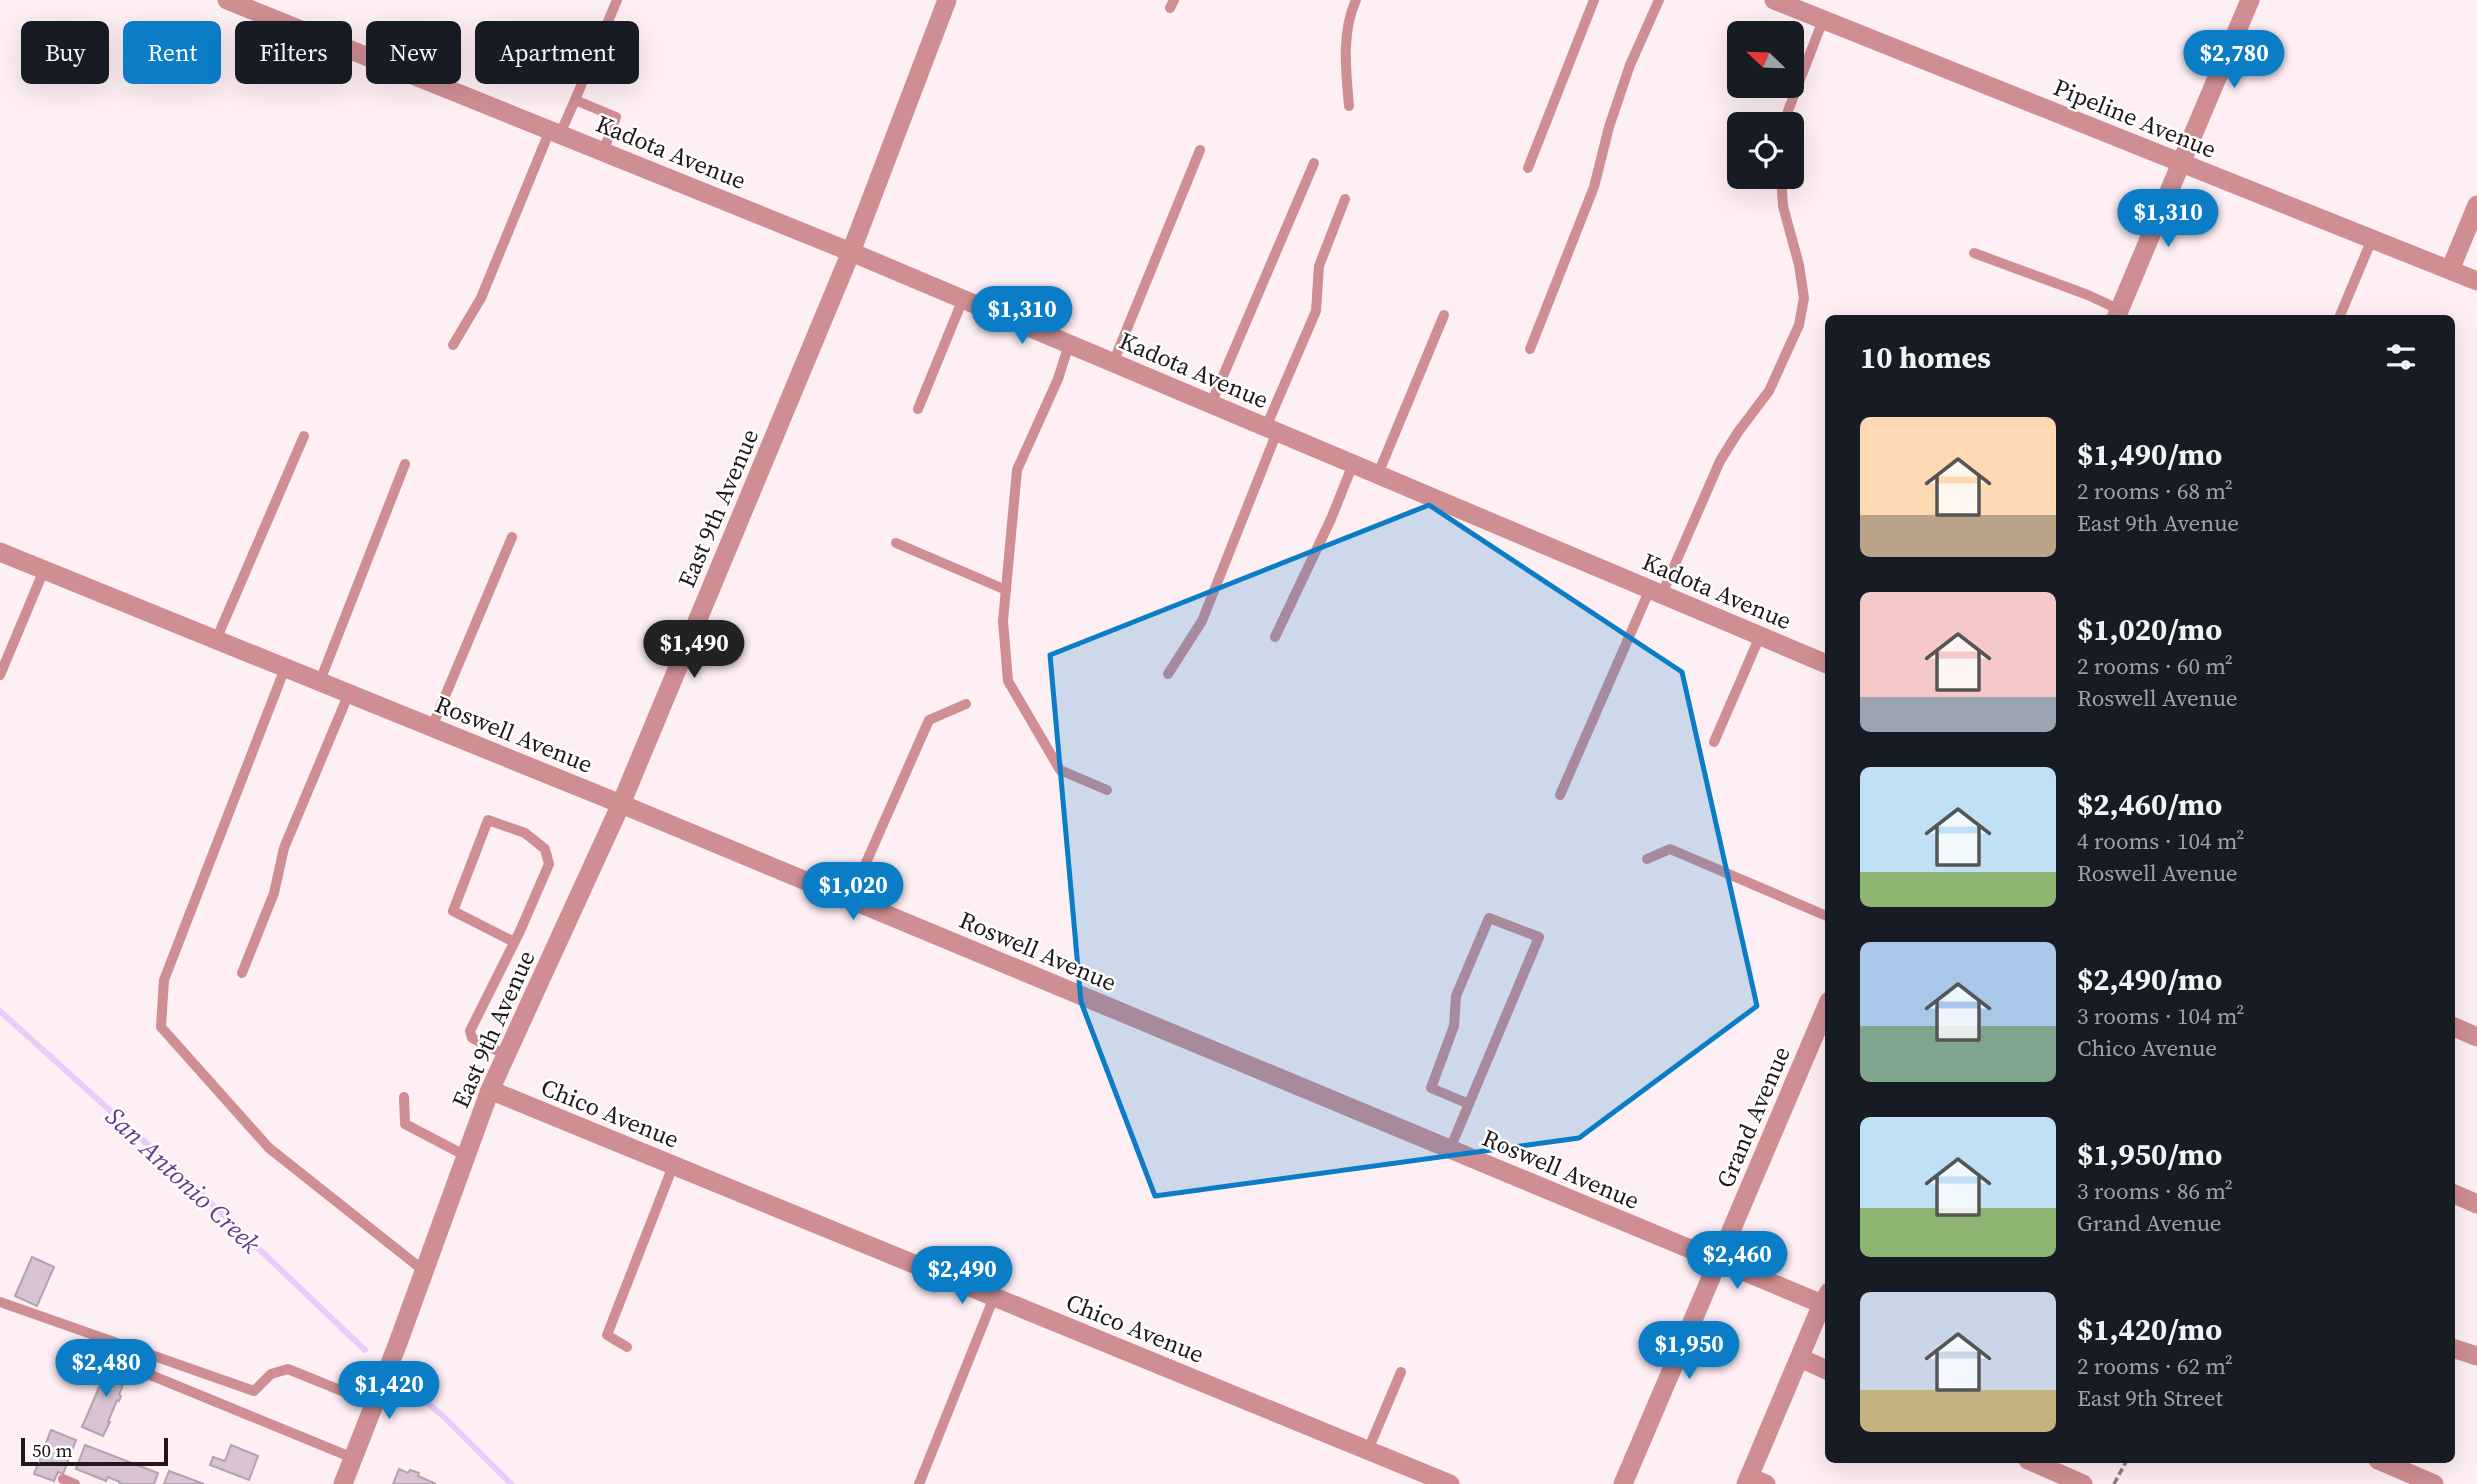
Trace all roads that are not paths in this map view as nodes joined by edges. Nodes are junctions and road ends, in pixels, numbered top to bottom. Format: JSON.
{"nodes":[{"id":1,"x":617,"y":0,"type":"edge"},
{"id":2,"x":947,"y":0,"type":"edge"},
{"id":3,"x":1356,"y":0,"type":"edge"},
{"id":4,"x":1594,"y":0,"type":"edge"},
{"id":5,"x":1659,"y":0,"type":"edge"},
{"id":6,"x":1774,"y":0,"type":"edge"},
{"id":7,"x":2250,"y":0,"type":"edge"},
{"id":8,"x":235,"y":1,"type":"edge"},
{"id":9,"x":1823,"y":20,"type":"junction"},
{"id":10,"x":575,"y":100,"type":"junction"},
{"id":11,"x":1349,"y":106,"type":"dead end"},
{"id":12,"x":1788,"y":112,"type":"edge"},
{"id":13,"x":555,"y":132,"type":"junction"},
{"id":14,"x":1200,"y":150,"type":"dead end"},
{"id":15,"x":603,"y":152,"type":"junction"},
{"id":16,"x":1314,"y":163,"type":"dead end"},
{"id":17,"x":2182,"y":163,"type":"junction"},
{"id":18,"x":1528,"y":168,"type":"dead end"},
{"id":19,"x":1782,"y":189,"type":"edge"},
{"id":20,"x":1345,"y":199,"type":"dead end"},
{"id":21,"x":2477,"y":205,"type":"edge"},
{"id":22,"x":2372,"y":239,"type":"junction"},
{"id":23,"x":852,"y":252,"type":"junction"},
{"id":24,"x":1974,"y":253,"type":"dead end"},
{"id":25,"x":2450,"y":270,"type":"junction"},
{"id":26,"x":2477,"y":281,"type":"edge"},
{"id":27,"x":963,"y":299,"type":"junction"},
{"id":28,"x":2118,"y":314,"type":"edge"},
{"id":29,"x":1444,"y":315,"type":"dead end"},
{"id":30,"x":2340,"y":315,"type":"edge"},
{"id":31,"x":1069,"y":344,"type":"junction"},
{"id":32,"x":453,"y":345,"type":"dead end"},
{"id":33,"x":1530,"y":349,"type":"dead end"},
{"id":34,"x":1113,"y":363,"type":"junction"},
{"id":35,"x":1211,"y":404,"type":"junction"},
{"id":36,"x":918,"y":409,"type":"dead end"},
{"id":37,"x":1271,"y":429,"type":"junction"},
{"id":38,"x":304,"y":436,"type":"dead end"},
{"id":39,"x":405,"y":464,"type":"dead end"},
{"id":40,"x":1353,"y":464,"type":"junction"},
{"id":41,"x":1378,"y":474,"type":"junction"},
{"id":42,"x":512,"y":537,"type":"dead end"},
{"id":43,"x":896,"y":543,"type":"dead end"},
{"id":44,"x":0,"y":552,"type":"edge"},
{"id":45,"x":44,"y":570,"type":"junction"},
{"id":46,"x":1006,"y":590,"type":"junction"},
{"id":47,"x":1656,"y":592,"type":"junction"},
{"id":48,"x":1760,"y":636,"type":"junction"},
{"id":49,"x":1275,"y":637,"type":"dead end"},
{"id":50,"x":216,"y":640,"type":"junction"},
{"id":51,"x":1825,"y":663,"type":"edge"},
{"id":52,"x":285,"y":668,"type":"junction"},
{"id":53,"x":1168,"y":674,"type":"dead end"},
{"id":54,"x":0,"y":675,"type":"edge"},
{"id":55,"x":320,"y":681,"type":"junction"},
{"id":56,"x":349,"y":694,"type":"junction"},
{"id":57,"x":966,"y":704,"type":"dead end"},
{"id":58,"x":432,"y":727,"type":"junction"},
{"id":59,"x":1714,"y":742,"type":"dead end"},
{"id":60,"x":1107,"y":790,"type":"dead end"},
{"id":61,"x":1560,"y":795,"type":"dead end"},
{"id":62,"x":621,"y":804,"type":"junction"},
{"id":63,"x":1647,"y":859,"type":"dead end"},
{"id":64,"x":850,"y":899,"type":"junction"},
{"id":65,"x":1825,"y":915,"type":"edge"},
{"id":66,"x":514,"y":942,"type":"junction"},
{"id":67,"x":242,"y":973,"type":"dead end"},
{"id":68,"x":1825,"y":1010,"type":"edge"},
{"id":69,"x":2455,"y":1027,"type":"edge"},
{"id":70,"x":2477,"y":1037,"type":"edge"},
{"id":71,"x":506,"y":1055,"type":"junction"},
{"id":72,"x":490,"y":1090,"type":"junction"},
{"id":73,"x":404,"y":1097,"type":"dead end"},
{"id":74,"x":1469,"y":1104,"type":"junction"},
{"id":75,"x":1450,"y":1149,"type":"junction"},
{"id":76,"x":466,"y":1156,"type":"junction"},
{"id":77,"x":674,"y":1166,"type":"junction"},
{"id":78,"x":2455,"y":1194,"type":"edge"},
{"id":79,"x":2477,"y":1204,"type":"edge"},
{"id":80,"x":1719,"y":1262,"type":"junction"},
{"id":81,"x":424,"y":1270,"type":"junction"},
{"id":82,"x":994,"y":1297,"type":"junction"},
{"id":83,"x":1825,"y":1298,"type":"edge"},
{"id":84,"x":0,"y":1302,"type":"edge"},
{"id":85,"x":627,"y":1347,"type":"dead end"},
{"id":86,"x":2455,"y":1349,"type":"edge"},
{"id":87,"x":92,"y":1351,"type":"dead end"},
{"id":88,"x":2477,"y":1356,"type":"edge"},
{"id":89,"x":1800,"y":1358,"type":"junction"},
{"id":90,"x":1825,"y":1369,"type":"edge"},
{"id":91,"x":1401,"y":1372,"type":"dead end"},
{"id":92,"x":374,"y":1404,"type":"junction"},
{"id":93,"x":1368,"y":1450,"type":"junction"},
{"id":94,"x":353,"y":1458,"type":"junction"},
{"id":95,"x":2035,"y":1463,"type":"edge"},
{"id":96,"x":2385,"y":1463,"type":"edge"},
{"id":97,"x":64,"y":1479,"type":"dead end"},
{"id":98,"x":1754,"y":1482,"type":"edge"},
{"id":99,"x":75,"y":1484,"type":"edge"},
{"id":100,"x":342,"y":1484,"type":"edge"},
{"id":101,"x":919,"y":1484,"type":"edge"},
{"id":102,"x":1450,"y":1484,"type":"edge"},
{"id":103,"x":1623,"y":1484,"type":"edge"},
{"id":104,"x":2083,"y":1484,"type":"edge"},
{"id":105,"x":2434,"y":1484,"type":"edge"}],
"edges":[{"from":1,"to":10,"type":"lane"},
{"from":2,"to":23,"type":"street","name":"East 9th Avenue"},
{"from":3,"to":11,"type":"lane"},
{"from":4,"to":18,"type":"lane"},
{"from":5,"to":33,"type":"lane"},
{"from":6,"to":9,"type":"street","name":"Pipeline Avenue"},
{"from":7,"to":17,"type":"street"},
{"from":8,"to":13,"type":"street","name":"Kadota Avenue"},
{"from":9,"to":12,"type":"lane"},
{"from":9,"to":17,"type":"street","name":"Pipeline Avenue"},
{"from":10,"to":13,"type":"lane"},
{"from":10,"to":15,"type":"lane"},
{"from":13,"to":15,"type":"street","name":"Kadota Avenue"},
{"from":13,"to":32,"type":"lane"},
{"from":14,"to":34,"type":"lane"},
{"from":15,"to":23,"type":"street","name":"Kadota Avenue"},
{"from":16,"to":35,"type":"lane"},
{"from":17,"to":22,"type":"street","name":"Pipeline Avenue"},
{"from":17,"to":28,"type":"street"},
{"from":19,"to":47,"type":"lane"},
{"from":20,"to":37,"type":"lane"},
{"from":21,"to":25,"type":"street"},
{"from":22,"to":25,"type":"street","name":"Pipeline Avenue"},
{"from":22,"to":30,"type":"lane"},
{"from":23,"to":27,"type":"street","name":"Kadota Avenue"},
{"from":23,"to":62,"type":"street","name":"East 9th Avenue"},
{"from":24,"to":28,"type":"lane"},
{"from":25,"to":26,"type":"street","name":"Pipeline Avenue"},
{"from":27,"to":31,"type":"street","name":"Kadota Avenue"},
{"from":27,"to":36,"type":"lane"},
{"from":29,"to":41,"type":"lane"},
{"from":31,"to":34,"type":"street","name":"Kadota Avenue"},
{"from":31,"to":46,"type":"lane"},
{"from":34,"to":35,"type":"street","name":"Kadota Avenue"},
{"from":35,"to":37,"type":"street","name":"Kadota Avenue"},
{"from":37,"to":40,"type":"street","name":"Kadota Avenue"},
{"from":37,"to":53,"type":"lane"},
{"from":38,"to":50,"type":"lane"},
{"from":39,"to":55,"type":"lane"},
{"from":40,"to":41,"type":"street","name":"Kadota Avenue"},
{"from":40,"to":49,"type":"lane"},
{"from":41,"to":47,"type":"street","name":"Kadota Avenue"},
{"from":42,"to":58,"type":"lane"},
{"from":43,"to":46,"type":"lane"},
{"from":44,"to":45,"type":"street","name":"Roswell Avenue"},
{"from":45,"to":50,"type":"street","name":"Roswell Avenue"},
{"from":45,"to":54,"type":"lane"},
{"from":46,"to":60,"type":"lane"},
{"from":47,"to":48,"type":"street","name":"Kadota Avenue"},
{"from":47,"to":61,"type":"lane"},
{"from":48,"to":51,"type":"street","name":"Kadota Avenue"},
{"from":48,"to":59,"type":"lane"},
{"from":50,"to":52,"type":"street","name":"Roswell Avenue"},
{"from":52,"to":55,"type":"street","name":"Roswell Avenue"},
{"from":52,"to":81,"type":"lane"},
{"from":55,"to":56,"type":"street","name":"Roswell Avenue"},
{"from":56,"to":58,"type":"street","name":"Roswell Avenue"},
{"from":56,"to":67,"type":"lane"},
{"from":57,"to":64,"type":"lane"},
{"from":58,"to":62,"type":"street","name":"Roswell Avenue"},
{"from":62,"to":64,"type":"street","name":"Roswell Avenue"},
{"from":62,"to":71,"type":"street","name":"East 9th Avenue"},
{"from":63,"to":65,"type":"lane"},
{"from":64,"to":75,"type":"street","name":"Roswell Avenue"},
{"from":66,"to":66,"type":"lane"},
{"from":66,"to":71,"type":"lane"},
{"from":68,"to":80,"type":"street","name":"Grand Avenue"},
{"from":69,"to":70,"type":"street"},
{"from":71,"to":72,"type":"street","name":"East 9th Avenue"},
{"from":72,"to":76,"type":"street","name":"East 9th Avenue"},
{"from":72,"to":77,"type":"street","name":"Chico Avenue"},
{"from":73,"to":76,"type":"lane"},
{"from":74,"to":74,"type":"lane"},
{"from":74,"to":75,"type":"lane"},
{"from":75,"to":80,"type":"street","name":"Roswell Avenue"},
{"from":76,"to":81,"type":"street","name":"East 9th Avenue"},
{"from":77,"to":82,"type":"street","name":"Chico Avenue"},
{"from":77,"to":85,"type":"lane"},
{"from":78,"to":79,"type":"street"},
{"from":80,"to":83,"type":"street","name":"Roswell Avenue"},
{"from":80,"to":103,"type":"street","name":"Grand Avenue"},
{"from":81,"to":92,"type":"street","name":"East 9th Avenue"},
{"from":82,"to":93,"type":"street","name":"Chico Avenue"},
{"from":82,"to":101,"type":"lane"},
{"from":83,"to":89,"type":"street"},
{"from":84,"to":92,"type":"lane"},
{"from":86,"to":88,"type":"street"},
{"from":87,"to":94,"type":"lane"},
{"from":89,"to":90,"type":"street"},
{"from":89,"to":98,"type":"street"},
{"from":91,"to":93,"type":"lane"},
{"from":92,"to":94,"type":"street","name":"East 9th Avenue"},
{"from":93,"to":102,"type":"street","name":"Chico Avenue"},
{"from":94,"to":100,"type":"street","name":"East 9th Avenue"},
{"from":95,"to":104,"type":"street"},
{"from":96,"to":105,"type":"street"},
{"from":97,"to":99,"type":"lane"}]}
